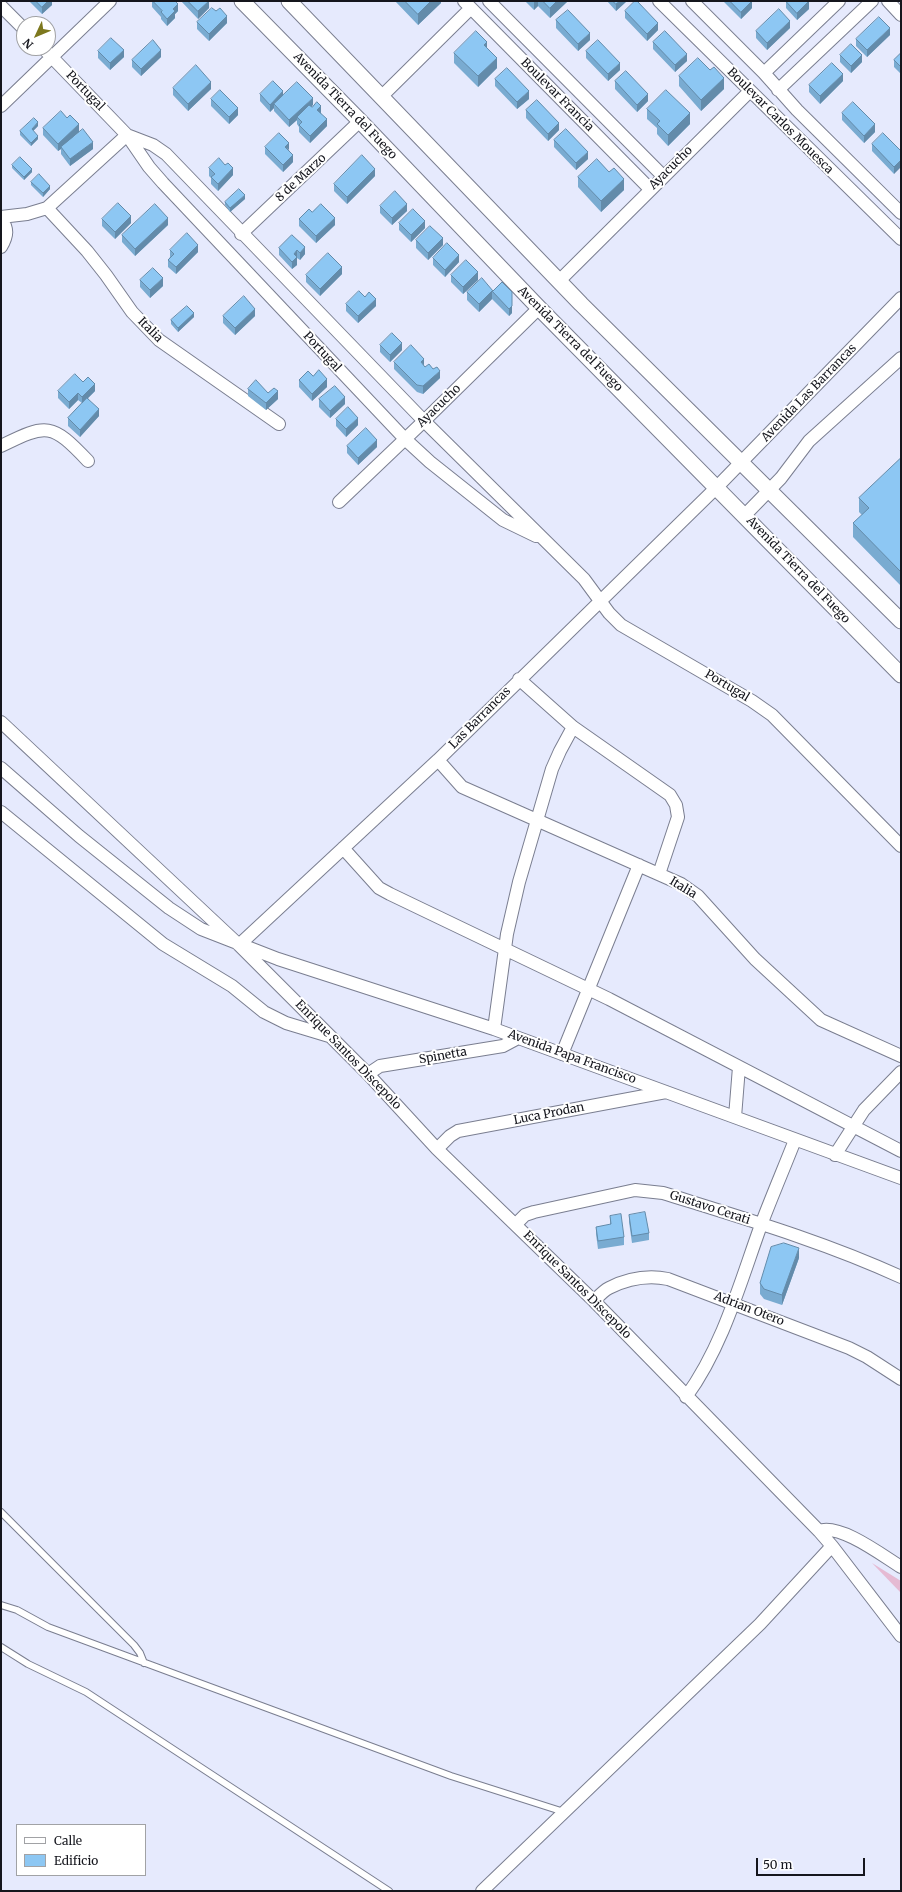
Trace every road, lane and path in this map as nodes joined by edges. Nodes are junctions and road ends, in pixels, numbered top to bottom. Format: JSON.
{"nodes":[{"id":1,"x":110,"y":1,"type":"edge"},
{"id":2,"x":242,"y":1,"type":"edge"},
{"id":3,"x":289,"y":1,"type":"edge"},
{"id":4,"x":490,"y":1,"type":"edge"},
{"id":5,"x":659,"y":1,"type":"edge"},
{"id":6,"x":692,"y":1,"type":"edge"},
{"id":7,"x":839,"y":1,"type":"edge"},
{"id":8,"x":872,"y":1,"type":"edge"},
{"id":9,"x":888,"y":1,"type":"edge"},
{"id":10,"x":467,"y":4,"type":"edge"},
{"id":11,"x":1,"y":6,"type":"edge"},
{"id":12,"x":901,"y":14,"type":"edge"},
{"id":13,"x":16,"y":21,"type":"edge"},
{"id":14,"x":52,"y":57,"type":"junction"},
{"id":15,"x":764,"y":73,"type":"junction"},
{"id":16,"x":778,"y":90,"type":"junction"},
{"id":17,"x":750,"y":91,"type":"junction"},
{"id":18,"x":382,"y":96,"type":"junction"},
{"id":19,"x":1,"y":106,"type":"edge"},
{"id":20,"x":360,"y":121,"type":"junction"},
{"id":21,"x":127,"y":135,"type":"junction"},
{"id":22,"x":663,"y":176,"type":"junction"},
{"id":23,"x":650,"y":189,"type":"junction"},
{"id":24,"x":47,"y":208,"type":"junction"},
{"id":25,"x":901,"y":213,"type":"edge"},
{"id":26,"x":1,"y":217,"type":"edge"},
{"id":27,"x":241,"y":234,"type":"junction"},
{"id":28,"x":901,"y":239,"type":"edge"},
{"id":29,"x":1,"y":247,"type":"edge"},
{"id":30,"x":560,"y":280,"type":"junction"},
{"id":31,"x":901,"y":298,"type":"edge"},
{"id":32,"x":539,"y":308,"type":"junction"},
{"id":33,"x":901,"y":358,"type":"edge"},
{"id":34,"x":424,"y":421,"type":"junction"},
{"id":35,"x":279,"y":424,"type":"dead end"},
{"id":36,"x":405,"y":439,"type":"junction"},
{"id":37,"x":1,"y":446,"type":"edge"},
{"id":38,"x":88,"y":461,"type":"dead end"},
{"id":39,"x":742,"y":461,"type":"junction"},
{"id":40,"x":717,"y":487,"type":"junction"},
{"id":41,"x":770,"y":490,"type":"junction"},
{"id":42,"x":339,"y":502,"type":"dead end"},
{"id":43,"x":745,"y":515,"type":"junction"},
{"id":44,"x":544,"y":540,"type":"junction"},
{"id":45,"x":600,"y":600,"type":"junction"},
{"id":46,"x":901,"y":621,"type":"edge"},
{"id":47,"x":901,"y":675,"type":"edge"},
{"id":48,"x":519,"y":679,"type":"junction"},
{"id":49,"x":1,"y":722,"type":"edge"},
{"id":50,"x":573,"y":727,"type":"junction"},
{"id":51,"x":438,"y":760,"type":"junction"},
{"id":52,"x":1,"y":768,"type":"edge"},
{"id":53,"x":1,"y":812,"type":"edge"},
{"id":54,"x":538,"y":820,"type":"junction"},
{"id":55,"x":901,"y":846,"type":"edge"},
{"id":56,"x":342,"y":848,"type":"junction"},
{"id":57,"x":639,"y":865,"type":"junction"},
{"id":58,"x":659,"y":874,"type":"junction"},
{"id":59,"x":239,"y":945,"type":"junction"},
{"id":60,"x":504,"y":948,"type":"junction"},
{"id":61,"x":588,"y":989,"type":"junction"},
{"id":62,"x":494,"y":1029,"type":"junction"},
{"id":63,"x":330,"y":1036,"type":"junction"},
{"id":64,"x":518,"y":1038,"type":"junction"},
{"id":65,"x":562,"y":1054,"type":"junction"},
{"id":66,"x":901,"y":1056,"type":"edge"},
{"id":67,"x":739,"y":1067,"type":"junction"},
{"id":68,"x":901,"y":1072,"type":"edge"},
{"id":69,"x":368,"y":1074,"type":"junction"},
{"id":70,"x":667,"y":1092,"type":"junction"},
{"id":71,"x":735,"y":1117,"type":"junction"},
{"id":72,"x":853,"y":1126,"type":"junction"},
{"id":73,"x":795,"y":1140,"type":"junction"},
{"id":74,"x":437,"y":1149,"type":"junction"},
{"id":75,"x":901,"y":1151,"type":"edge"},
{"id":76,"x":835,"y":1155,"type":"junction"},
{"id":77,"x":901,"y":1178,"type":"edge"},
{"id":78,"x":516,"y":1224,"type":"junction"},
{"id":79,"x":762,"y":1224,"type":"junction"},
{"id":80,"x":901,"y":1277,"type":"edge"},
{"id":81,"x":594,"y":1301,"type":"junction"},
{"id":82,"x":734,"y":1303,"type":"junction"},
{"id":83,"x":901,"y":1379,"type":"edge"},
{"id":84,"x":686,"y":1397,"type":"junction"},
{"id":85,"x":1,"y":1512,"type":"edge"},
{"id":86,"x":819,"y":1531,"type":"junction"},
{"id":87,"x":832,"y":1546,"type":"junction"},
{"id":88,"x":901,"y":1567,"type":"edge"},
{"id":89,"x":1,"y":1605,"type":"edge"},
{"id":90,"x":901,"y":1636,"type":"edge"},
{"id":91,"x":1,"y":1647,"type":"edge"},
{"id":92,"x":144,"y":1663,"type":"junction"},
{"id":93,"x":564,"y":1812,"type":"junction"},
{"id":94,"x":390,"y":1891,"type":"edge"},
{"id":95,"x":482,"y":1891,"type":"edge"}],
"edges":[{"from":1,"to":14,"type":"street"},
{"from":2,"to":20,"type":"street","name":"Avenida Tierra del Fuego"},
{"from":3,"to":18,"type":"street"},
{"from":4,"to":22,"type":"street","name":"Boulevar Francia"},
{"from":5,"to":17,"type":"street","name":"Boulevar Carlos Mouesca"},
{"from":6,"to":15,"type":"street","name":"Boulevar Carlos Mouesca"},
{"from":7,"to":15,"type":"street"},
{"from":8,"to":16,"type":"street"},
{"from":9,"to":12,"type":"street"},
{"from":10,"to":18,"type":"street"},
{"from":10,"to":23,"type":"street","name":"Boulevar Francia"},
{"from":11,"to":13,"type":"street"},
{"from":14,"to":19,"type":"street"},
{"from":14,"to":21,"type":"street","name":"Portugal"},
{"from":15,"to":16,"type":"street","name":"Boulevar Carlos Mouesca"},
{"from":16,"to":25,"type":"street","name":"Boulevar Carlos Mouesca"},
{"from":17,"to":22,"type":"street","name":"Ayacucho"},
{"from":17,"to":28,"type":"street","name":"Boulevar Carlos Mouesca"},
{"from":18,"to":30,"type":"street"},
{"from":20,"to":27,"type":"street","name":"8 de Marzo"},
{"from":20,"to":32,"type":"street","name":"Avenida Tierra del Fuego"},
{"from":21,"to":24,"type":"street"},
{"from":21,"to":27,"type":"street","name":"Portugal"},
{"from":21,"to":36,"type":"street","name":"Portugal"},
{"from":22,"to":23,"type":"street","name":"Ayacucho"},
{"from":23,"to":30,"type":"street","name":"Ayacucho"},
{"from":24,"to":26,"type":"street"},
{"from":24,"to":35,"type":"street","name":"Italia"},
{"from":26,"to":29,"type":"street"},
{"from":27,"to":34,"type":"street","name":"Portugal"},
{"from":30,"to":39,"type":"street"},
{"from":31,"to":39,"type":"street","name":"Avenida Las Barrancas"},
{"from":32,"to":34,"type":"street","name":"Ayacucho"},
{"from":32,"to":40,"type":"street","name":"Avenida Tierra del Fuego"},
{"from":33,"to":41,"type":"street"},
{"from":34,"to":36,"type":"street","name":"Ayacucho"},
{"from":34,"to":44,"type":"street","name":"Portugal"},
{"from":36,"to":42,"type":"street","name":"Ayacucho"},
{"from":36,"to":44,"type":"street","name":"Portugal"},
{"from":37,"to":38,"type":"street"},
{"from":39,"to":40,"type":"street","name":"Avenida Las Barrancas"},
{"from":39,"to":41,"type":"street"},
{"from":40,"to":43,"type":"street","name":"Avenida Tierra del Fuego"},
{"from":40,"to":45,"type":"street","name":"Las Barrancas"},
{"from":41,"to":43,"type":"street"},
{"from":41,"to":46,"type":"street"},
{"from":43,"to":47,"type":"street","name":"Avenida Tierra del Fuego"},
{"from":44,"to":45,"type":"street","name":"Portugal"},
{"from":45,"to":48,"type":"street","name":"Las Barrancas"},
{"from":45,"to":55,"type":"street","name":"Portugal"},
{"from":48,"to":50,"type":"street"},
{"from":48,"to":51,"type":"street","name":"Las Barrancas"},
{"from":49,"to":59,"type":"street","name":"Enrique Santos Discepolo"},
{"from":50,"to":54,"type":"street"},
{"from":50,"to":58,"type":"street"},
{"from":51,"to":54,"type":"street","name":"Italia"},
{"from":51,"to":56,"type":"street","name":"Las Barrancas"},
{"from":52,"to":59,"type":"street","name":"Avenida Papa Francisco"},
{"from":53,"to":63,"type":"street"},
{"from":54,"to":57,"type":"street","name":"Italia"},
{"from":54,"to":60,"type":"street"},
{"from":56,"to":59,"type":"street","name":"Las Barrancas"},
{"from":56,"to":60,"type":"street"},
{"from":57,"to":58,"type":"street","name":"Italia"},
{"from":57,"to":61,"type":"street"},
{"from":58,"to":66,"type":"street","name":"Italia"},
{"from":59,"to":62,"type":"street","name":"Avenida Papa Francisco"},
{"from":59,"to":63,"type":"street","name":"Enrique Santos Discepolo"},
{"from":60,"to":61,"type":"street"},
{"from":60,"to":62,"type":"street"},
{"from":61,"to":65,"type":"street"},
{"from":61,"to":67,"type":"street"},
{"from":62,"to":64,"type":"street","name":"Avenida Papa Francisco"},
{"from":63,"to":69,"type":"street","name":"Enrique Santos Discepolo"},
{"from":64,"to":65,"type":"street","name":"Avenida Papa Francisco"},
{"from":64,"to":69,"type":"street","name":"Spinetta"},
{"from":65,"to":70,"type":"street","name":"Avenida Papa Francisco"},
{"from":67,"to":71,"type":"street"},
{"from":67,"to":72,"type":"street"},
{"from":68,"to":72,"type":"street"},
{"from":69,"to":74,"type":"street","name":"Enrique Santos Discepolo"},
{"from":70,"to":71,"type":"street","name":"Avenida Papa Francisco"},
{"from":70,"to":74,"type":"street","name":"Luca Prodan"},
{"from":71,"to":73,"type":"street","name":"Avenida Papa Francisco"},
{"from":72,"to":75,"type":"street"},
{"from":72,"to":76,"type":"street"},
{"from":73,"to":76,"type":"street","name":"Avenida Papa Francisco"},
{"from":73,"to":79,"type":"street"},
{"from":74,"to":78,"type":"street","name":"Enrique Santos Discepolo"},
{"from":76,"to":77,"type":"street","name":"Avenida Papa Francisco"},
{"from":78,"to":79,"type":"street","name":"Gustavo Cerati"},
{"from":78,"to":81,"type":"street","name":"Enrique Santos Discepolo"},
{"from":79,"to":80,"type":"street","name":"Gustavo Cerati"},
{"from":79,"to":82,"type":"street"},
{"from":81,"to":82,"type":"street","name":"Adrian Otero"},
{"from":81,"to":84,"type":"street","name":"Enrique Santos Discepolo"},
{"from":82,"to":83,"type":"street","name":"Adrian Otero"},
{"from":82,"to":84,"type":"street"},
{"from":84,"to":86,"type":"street","name":"Enrique Santos Discepolo"},
{"from":85,"to":92,"type":"lane"},
{"from":86,"to":87,"type":"street","name":"Enrique Santos Discepolo"},
{"from":86,"to":88,"type":"street"},
{"from":87,"to":90,"type":"street","name":"Enrique Santos Discepolo"},
{"from":87,"to":93,"type":"street"},
{"from":89,"to":92,"type":"lane"},
{"from":91,"to":94,"type":"lane"},
{"from":92,"to":93,"type":"lane"},
{"from":93,"to":95,"type":"street"}]}
